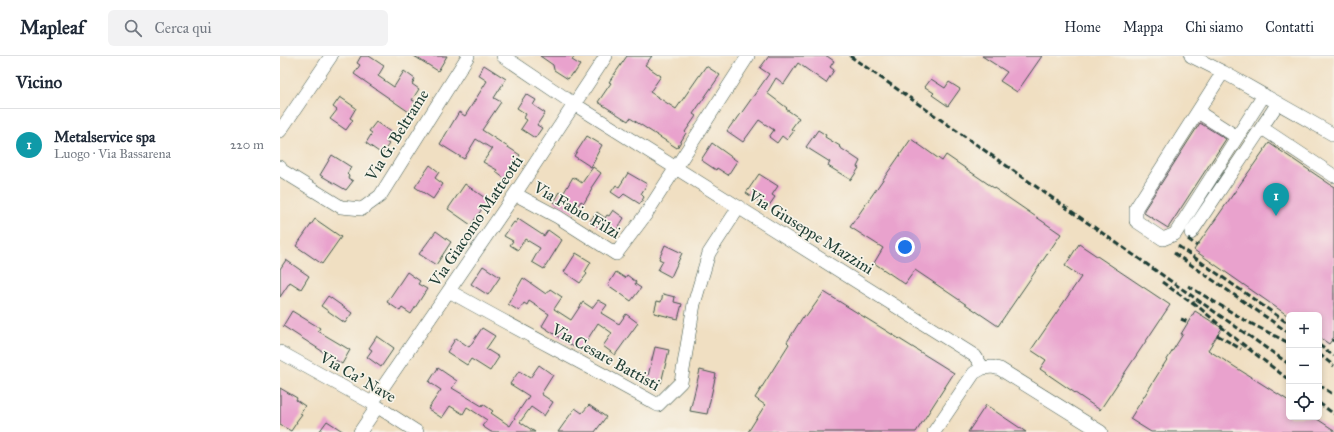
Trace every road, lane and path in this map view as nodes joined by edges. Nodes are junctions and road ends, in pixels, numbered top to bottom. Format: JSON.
{"nodes":[{"id":1,"x":331,"y":56,"type":"edge"},
{"id":2,"x":468,"y":56,"type":"edge"},
{"id":3,"x":502,"y":56,"type":"edge"},
{"id":4,"x":606,"y":56,"type":"edge"},
{"id":5,"x":748,"y":56,"type":"edge"},
{"id":6,"x":1191,"y":56,"type":"edge"},
{"id":7,"x":1223,"y":72,"type":"junction"},
{"id":8,"x":1264,"y":95,"type":"junction"},
{"id":9,"x":1278,"y":103,"type":"junction"},
{"id":10,"x":574,"y":104,"type":"junction"},
{"id":11,"x":1198,"y":112,"type":"junction"},
{"id":12,"x":1262,"y":128,"type":"junction"},
{"id":13,"x":280,"y":130,"type":"edge"},
{"id":14,"x":1334,"y":135,"type":"edge"},
{"id":15,"x":1237,"y":137,"type":"junction"},
{"id":16,"x":280,"y":168,"type":"edge"},
{"id":17,"x":675,"y":168,"type":"junction"},
{"id":18,"x":1334,"y":176,"type":"edge"},
{"id":19,"x":515,"y":194,"type":"junction"},
{"id":20,"x":738,"y":207,"type":"junction"},
{"id":21,"x":1191,"y":233,"type":"dead end"},
{"id":22,"x":449,"y":291,"type":"junction"},
{"id":23,"x":280,"y":352,"type":"edge"},
{"id":24,"x":982,"y":368,"type":"junction"},
{"id":25,"x":374,"y":405,"type":"junction"},
{"id":26,"x":360,"y":432,"type":"edge"},
{"id":27,"x":418,"y":432,"type":"edge"},
{"id":28,"x":934,"y":432,"type":"edge"},
{"id":29,"x":1101,"y":432,"type":"edge"}],
"edges":[{"from":1,"to":13,"type":"street"},
{"from":2,"to":16,"type":"street","name":"Via G. Beltrame"},
{"from":3,"to":10,"type":"street","name":"Via Giuseppe Mazzini"},
{"from":4,"to":10,"type":"street","name":"Via Giacomo Matteotti"},
{"from":5,"to":17,"type":"street"},
{"from":6,"to":7,"type":"street"},
{"from":7,"to":8,"type":"street"},
{"from":7,"to":11,"type":"street"},
{"from":8,"to":9,"type":"street"},
{"from":8,"to":15,"type":"street"},
{"from":9,"to":12,"type":"street"},
{"from":9,"to":14,"type":"street"},
{"from":10,"to":17,"type":"street","name":"Via Giuseppe Mazzini"},
{"from":10,"to":19,"type":"street","name":"Via Giacomo Matteotti"},
{"from":11,"to":15,"type":"street"},
{"from":11,"to":15,"type":"street"},
{"from":12,"to":18,"type":"street"},
{"from":12,"to":21,"type":"street"},
{"from":17,"to":19,"type":"street","name":"Via Fabio Filzi"},
{"from":17,"to":20,"type":"street","name":"Via Giuseppe Mazzini"},
{"from":19,"to":22,"type":"street","name":"Via Giacomo Matteotti"},
{"from":20,"to":22,"type":"street","name":"Via Cesare Battisti"},
{"from":20,"to":24,"type":"street","name":"Via Giuseppe Mazzini"},
{"from":22,"to":25,"type":"street","name":"Via Giacomo Matteotti"},
{"from":23,"to":25,"type":"street","name":"Via Ca' Nave"},
{"from":24,"to":28,"type":"street"},
{"from":24,"to":29,"type":"street"},
{"from":25,"to":26,"type":"street","name":"Via Giacomo Matteotti"},
{"from":25,"to":27,"type":"street","name":"Via Ca' Nave"}]}
